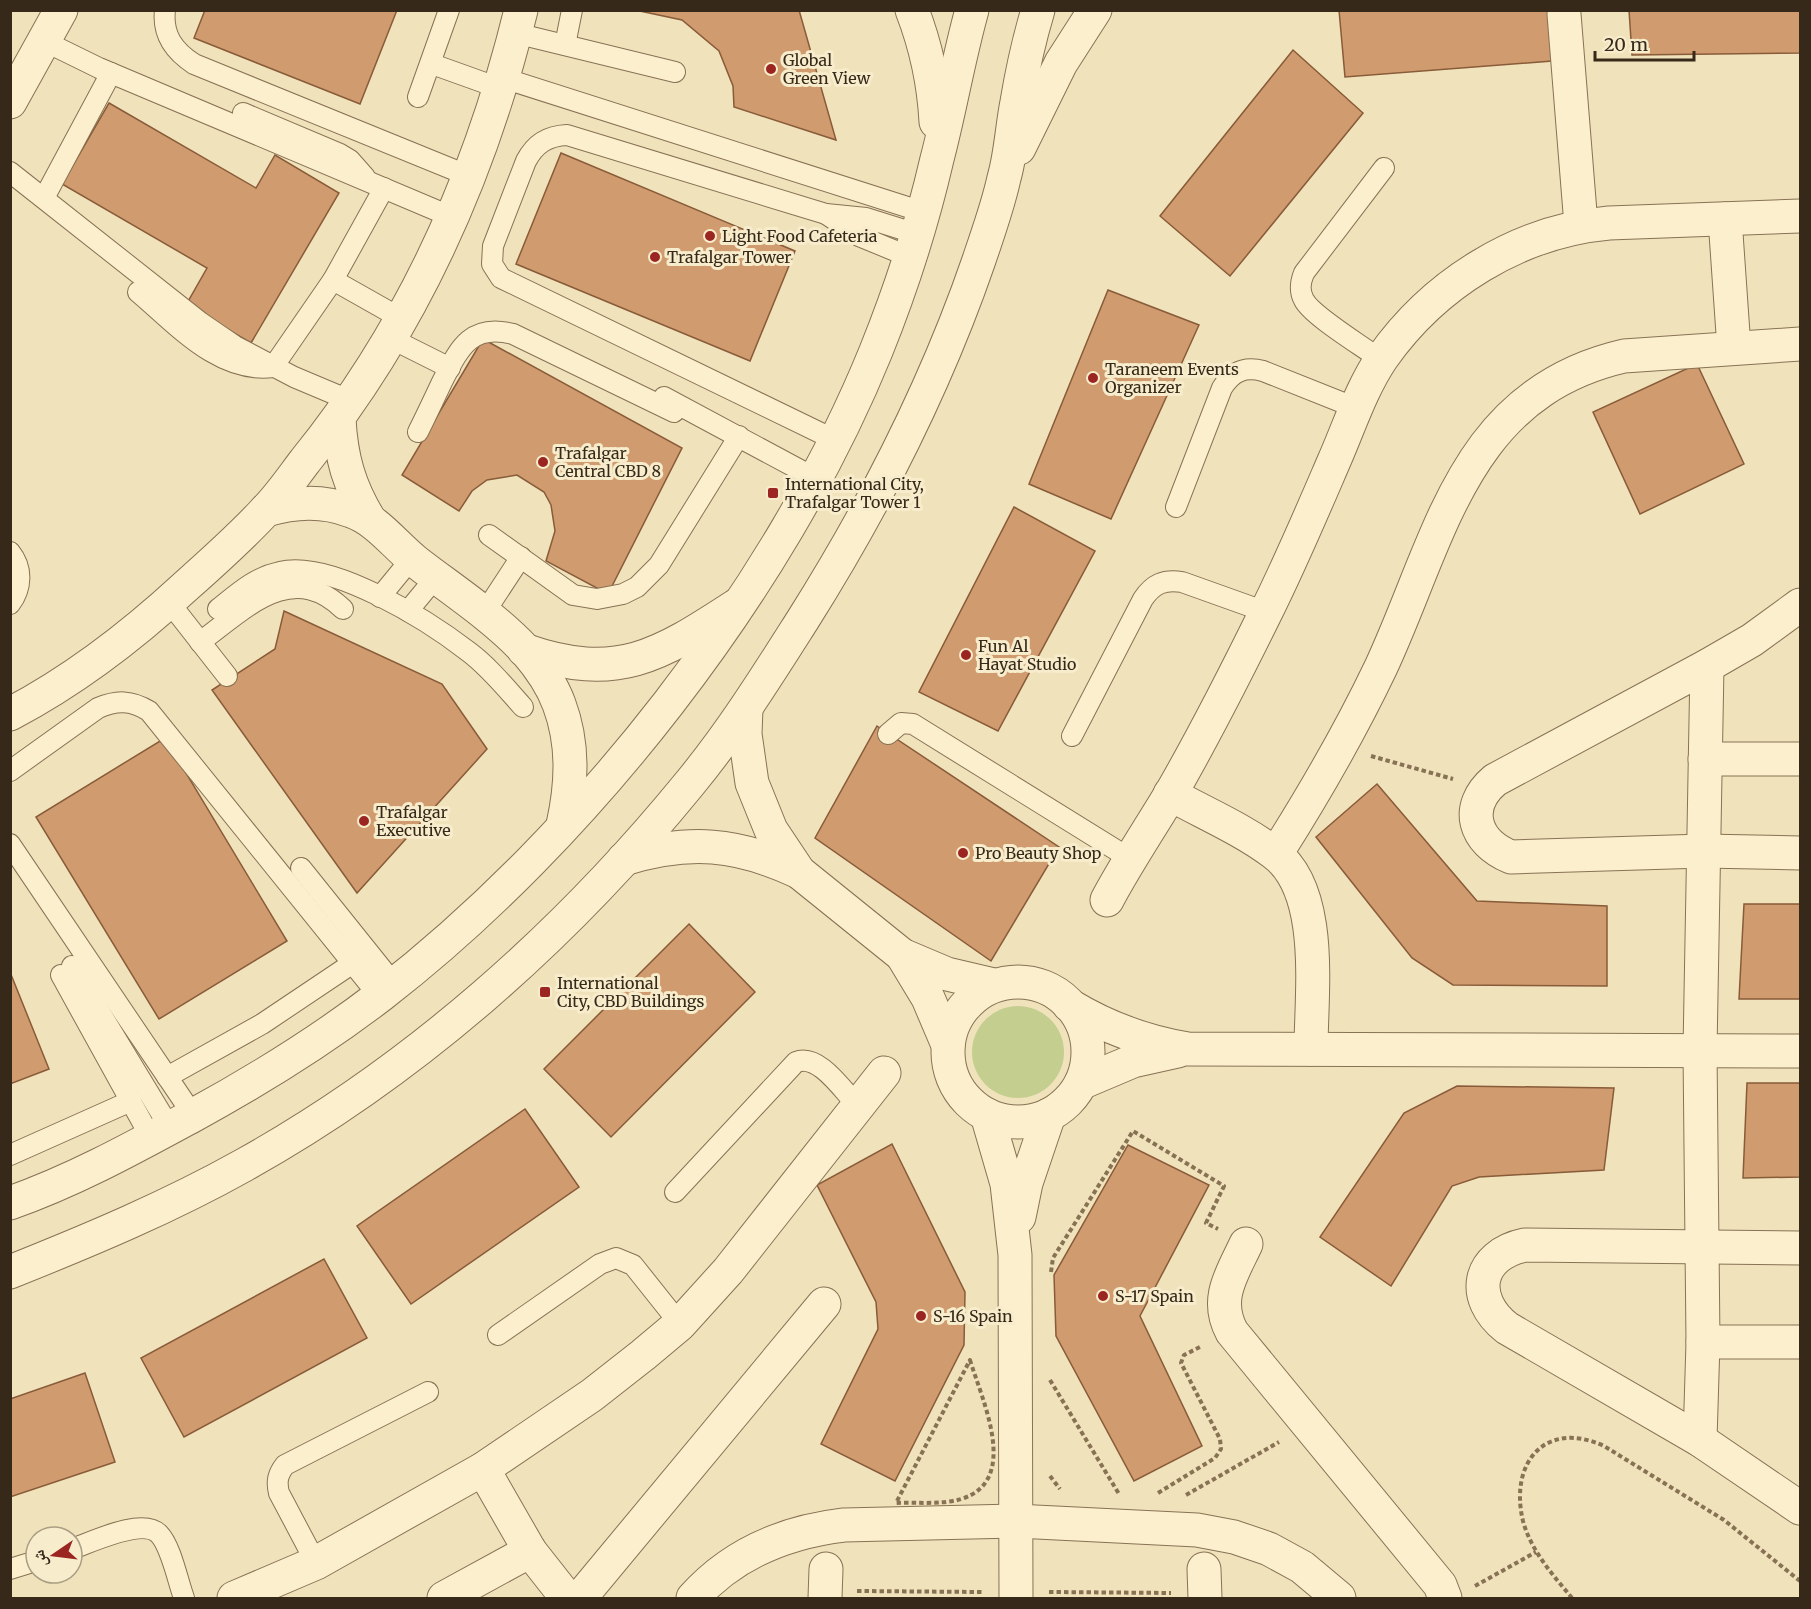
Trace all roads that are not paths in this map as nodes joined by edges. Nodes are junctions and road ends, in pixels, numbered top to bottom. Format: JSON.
{"nodes":[{"id":1,"x":61,"y":10,"type":"edge"},
{"id":2,"x":165,"y":10,"type":"edge"},
{"id":3,"x":449,"y":10,"type":"edge"},
{"id":4,"x":572,"y":10,"type":"edge"},
{"id":5,"x":912,"y":10,"type":"edge"},
{"id":6,"x":972,"y":10,"type":"edge"},
{"id":7,"x":1038,"y":10,"type":"edge"},
{"id":8,"x":1095,"y":10,"type":"edge"},
{"id":9,"x":1564,"y":14,"type":"dead end"},
{"id":10,"x":518,"y":22,"type":"edge"},
{"id":11,"x":44,"y":41,"type":"junction"},
{"id":12,"x":564,"y":45,"type":"junction"},
{"id":13,"x":432,"y":64,"type":"junction"},
{"id":14,"x":675,"y":72,"type":"dead end"},
{"id":15,"x":111,"y":73,"type":"junction"},
{"id":16,"x":501,"y":83,"type":"junction"},
{"id":17,"x":418,"y":98,"type":"dead end"},
{"id":18,"x":10,"y":102,"type":"edge"},
{"id":19,"x":243,"y":113,"type":"dead end"},
{"id":20,"x":938,"y":158,"type":"junction"},
{"id":21,"x":1383,"y":168,"type":"dead end"},
{"id":22,"x":10,"y":172,"type":"edge"},
{"id":23,"x":470,"y":176,"type":"junction"},
{"id":24,"x":1005,"y":176,"type":"junction"},
{"id":25,"x":376,"y":185,"type":"junction"},
{"id":26,"x":44,"y":198,"type":"junction"},
{"id":27,"x":1800,"y":216,"type":"edge"},
{"id":28,"x":452,"y":217,"type":"junction"},
{"id":29,"x":1725,"y":219,"type":"junction"},
{"id":30,"x":1581,"y":225,"type":"junction"},
{"id":31,"x":917,"y":234,"type":"junction"},
{"id":32,"x":333,"y":280,"type":"junction"},
{"id":33,"x":138,"y":292,"type":"dead end"},
{"id":34,"x":397,"y":329,"type":"junction"},
{"id":35,"x":1800,"y":344,"type":"edge"},
{"id":36,"x":1734,"y":348,"type":"junction"},
{"id":37,"x":590,"y":358,"type":"dead end"},
{"id":38,"x":1381,"y":360,"type":"junction"},
{"id":39,"x":273,"y":367,"type":"junction"},
{"id":40,"x":450,"y":368,"type":"junction"},
{"id":41,"x":1356,"y":408,"type":"junction"},
{"id":42,"x":345,"y":410,"type":"junction"},
{"id":43,"x":674,"y":412,"type":"dead end"},
{"id":44,"x":418,"y":432,"type":"dead end"},
{"id":45,"x":740,"y":436,"type":"junction"},
{"id":46,"x":835,"y":440,"type":"junction"},
{"id":47,"x":815,"y":478,"type":"junction"},
{"id":48,"x":1176,"y":507,"type":"dead end"},
{"id":49,"x":266,"y":510,"type":"junction"},
{"id":50,"x":369,"y":519,"type":"junction"},
{"id":51,"x":489,"y":535,"type":"dead end"},
{"id":52,"x":10,"y":552,"type":"edge"},
{"id":53,"x":521,"y":557,"type":"junction"},
{"id":54,"x":424,"y":568,"type":"junction"},
{"id":55,"x":380,"y":597,"type":"junction"},
{"id":56,"x":169,"y":602,"type":"junction"},
{"id":57,"x":10,"y":604,"type":"edge"},
{"id":58,"x":737,"y":605,"type":"junction"},
{"id":59,"x":1800,"y":605,"type":"edge"},
{"id":60,"x":218,"y":609,"type":"dead end"},
{"id":61,"x":343,"y":609,"type":"dead end"},
{"id":62,"x":408,"y":611,"type":"junction"},
{"id":63,"x":1266,"y":612,"type":"junction"},
{"id":64,"x":483,"y":615,"type":"junction"},
{"id":65,"x":200,"y":642,"type":"junction"},
{"id":66,"x":524,"y":650,"type":"junction"},
{"id":67,"x":1707,"y":666,"type":"junction"},
{"id":68,"x":227,"y":676,"type":"dead end"},
{"id":69,"x":523,"y":707,"type":"dead end"},
{"id":70,"x":746,"y":708,"type":"junction"},
{"id":71,"x":10,"y":714,"type":"edge"},
{"id":72,"x":888,"y":734,"type":"dead end"},
{"id":73,"x":1072,"y":736,"type":"dead end"},
{"id":74,"x":1705,"y":759,"type":"junction"},
{"id":75,"x":1800,"y":759,"type":"edge"},
{"id":76,"x":10,"y":771,"type":"edge"},
{"id":77,"x":1170,"y":794,"type":"junction"},
{"id":78,"x":563,"y":825,"type":"junction"},
{"id":79,"x":10,"y":844,"type":"edge"},
{"id":80,"x":1704,"y":851,"type":"junction"},
{"id":81,"x":1276,"y":854,"type":"junction"},
{"id":82,"x":1800,"y":854,"type":"edge"},
{"id":83,"x":1129,"y":858,"type":"junction"},
{"id":84,"x":624,"y":859,"type":"junction"},
{"id":85,"x":301,"y":868,"type":"dead end"},
{"id":86,"x":799,"y":872,"type":"junction"},
{"id":87,"x":1107,"y":900,"type":"dead end"},
{"id":88,"x":902,"y":955,"type":"junction"},
{"id":89,"x":353,"y":963,"type":"junction"},
{"id":90,"x":994,"y":985,"type":"junction"},
{"id":91,"x":387,"y":990,"type":"junction"},
{"id":92,"x":1069,"y":1005,"type":"junction"},
{"id":93,"x":948,"y":1045,"type":"junction"},
{"id":94,"x":1188,"y":1049,"type":"junction"},
{"id":95,"x":1311,"y":1049,"type":"junction"},
{"id":96,"x":1700,"y":1050,"type":"junction"},
{"id":97,"x":1800,"y":1051,"type":"edge"},
{"id":98,"x":884,"y":1072,"type":"dead end"},
{"id":99,"x":167,"y":1077,"type":"junction"},
{"id":100,"x":1081,"y":1083,"type":"junction"},
{"id":101,"x":131,"y":1101,"type":"junction"},
{"id":102,"x":858,"y":1106,"type":"junction"},
{"id":103,"x":987,"y":1115,"type":"junction"},
{"id":104,"x":1049,"y":1115,"type":"junction"},
{"id":105,"x":174,"y":1126,"type":"junction"},
{"id":106,"x":10,"y":1155,"type":"edge"},
{"id":107,"x":675,"y":1192,"type":"dead end"},
{"id":108,"x":10,"y":1203,"type":"edge"},
{"id":109,"x":1246,"y":1244,"type":"road end"},
{"id":110,"x":1703,"y":1248,"type":"junction"},
{"id":111,"x":1800,"y":1248,"type":"edge"},
{"id":112,"x":1015,"y":1255,"type":"junction"},
{"id":113,"x":10,"y":1272,"type":"edge"},
{"id":114,"x":824,"y":1304,"type":"dead end"},
{"id":115,"x":680,"y":1324,"type":"junction"},
{"id":116,"x":498,"y":1335,"type":"dead end"},
{"id":117,"x":1703,"y":1342,"type":"junction"},
{"id":118,"x":1800,"y":1342,"type":"edge"},
{"id":119,"x":428,"y":1392,"type":"dead end"},
{"id":120,"x":1700,"y":1440,"type":"junction"},
{"id":121,"x":483,"y":1469,"type":"junction"},
{"id":122,"x":1800,"y":1508,"type":"edge"},
{"id":123,"x":1016,"y":1521,"type":"junction"},
{"id":124,"x":84,"y":1545,"type":"edge"},
{"id":125,"x":530,"y":1551,"type":"junction"},
{"id":126,"x":316,"y":1563,"type":"junction"},
{"id":127,"x":1460,"y":1593,"type":"edge"},
{"id":128,"x":184,"y":1599,"type":"edge"},
{"id":129,"x":234,"y":1599,"type":"edge"},
{"id":130,"x":444,"y":1599,"type":"edge"},
{"id":131,"x":567,"y":1599,"type":"edge"},
{"id":132,"x":580,"y":1599,"type":"edge"},
{"id":133,"x":693,"y":1599,"type":"edge"},
{"id":134,"x":1016,"y":1599,"type":"edge"},
{"id":135,"x":1339,"y":1599,"type":"edge"}],
"edges":[{"from":1,"to":11,"type":"street"},
{"from":2,"to":23,"type":"lane"},
{"from":3,"to":13,"type":"lane"},
{"from":4,"to":12,"type":"lane"},
{"from":5,"to":20,"type":"street"},
{"from":6,"to":20,"type":"street"},
{"from":7,"to":24,"type":"street"},
{"from":8,"to":24,"type":"street"},
{"from":9,"to":30,"type":"street"},
{"from":10,"to":12,"type":"lane"},
{"from":10,"to":16,"type":"street"},
{"from":11,"to":15,"type":"lane"},
{"from":11,"to":18,"type":"street"},
{"from":12,"to":14,"type":"lane"},
{"from":13,"to":16,"type":"lane"},
{"from":13,"to":17,"type":"lane"},
{"from":15,"to":25,"type":"lane"},
{"from":15,"to":26,"type":"lane"},
{"from":16,"to":23,"type":"street"},
{"from":16,"to":31,"type":"lane"},
{"from":19,"to":25,"type":"lane"},
{"from":20,"to":31,"type":"street"},
{"from":21,"to":38,"type":"lane"},
{"from":22,"to":26,"type":"lane"},
{"from":23,"to":28,"type":"street"},
{"from":24,"to":70,"type":"street"},
{"from":25,"to":28,"type":"lane"},
{"from":25,"to":32,"type":"lane"},
{"from":26,"to":39,"type":"lane"},
{"from":27,"to":29,"type":"street"},
{"from":28,"to":34,"type":"street"},
{"from":29,"to":30,"type":"street"},
{"from":29,"to":36,"type":"street"},
{"from":30,"to":38,"type":"street"},
{"from":31,"to":46,"type":"street"},
{"from":31,"to":46,"type":"lane"},
{"from":32,"to":34,"type":"lane"},
{"from":32,"to":39,"type":"lane"},
{"from":33,"to":39,"type":"lane"},
{"from":34,"to":40,"type":"lane"},
{"from":34,"to":42,"type":"street"},
{"from":35,"to":36,"type":"street"},
{"from":36,"to":81,"type":"street"},
{"from":37,"to":45,"type":"lane"},
{"from":38,"to":41,"type":"street"},
{"from":39,"to":42,"type":"lane"},
{"from":40,"to":43,"type":"lane"},
{"from":40,"to":44,"type":"lane"},
{"from":41,"to":48,"type":"lane"},
{"from":41,"to":63,"type":"street"},
{"from":42,"to":49,"type":"street"},
{"from":42,"to":50,"type":"street"},
{"from":45,"to":47,"type":"lane"},
{"from":45,"to":53,"type":"lane"},
{"from":46,"to":47,"type":"street"},
{"from":47,"to":58,"type":"street"},
{"from":49,"to":50,"type":"street"},
{"from":49,"to":56,"type":"street"},
{"from":50,"to":54,"type":"street"},
{"from":51,"to":53,"type":"lane"},
{"from":52,"to":57,"type":"lane"},
{"from":53,"to":64,"type":"lane"},
{"from":54,"to":55,"type":"lane"},
{"from":54,"to":62,"type":"lane"},
{"from":54,"to":64,"type":"street"},
{"from":55,"to":60,"type":"lane"},
{"from":55,"to":62,"type":"lane"},
{"from":56,"to":65,"type":"lane"},
{"from":56,"to":71,"type":"street"},
{"from":58,"to":66,"type":"street"},
{"from":58,"to":78,"type":"street"},
{"from":59,"to":67,"type":"street"},
{"from":61,"to":65,"type":"lane"},
{"from":62,"to":69,"type":"lane"},
{"from":63,"to":73,"type":"lane"},
{"from":63,"to":77,"type":"street"},
{"from":64,"to":66,"type":"street"},
{"from":65,"to":68,"type":"lane"},
{"from":66,"to":78,"type":"street"},
{"from":67,"to":74,"type":"street"},
{"from":67,"to":80,"type":"street"},
{"from":70,"to":84,"type":"street"},
{"from":70,"to":86,"type":"street"},
{"from":72,"to":83,"type":"lane"},
{"from":74,"to":75,"type":"street"},
{"from":74,"to":80,"type":"street"},
{"from":76,"to":89,"type":"lane"},
{"from":77,"to":81,"type":"street"},
{"from":77,"to":83,"type":"street"},
{"from":78,"to":91,"type":"street"},
{"from":79,"to":99,"type":"lane"},
{"from":80,"to":82,"type":"street"},
{"from":80,"to":96,"type":"street"},
{"from":81,"to":95,"type":"street"},
{"from":83,"to":87,"type":"street"},
{"from":84,"to":86,"type":"street"},
{"from":84,"to":113,"type":"street"},
{"from":85,"to":91,"type":"lane"},
{"from":86,"to":88,"type":"street"},
{"from":88,"to":90,"type":"street"},
{"from":88,"to":93,"type":"street"},
{"from":89,"to":91,"type":"lane"},
{"from":89,"to":99,"type":"lane"},
{"from":90,"to":92,"type":"street"},
{"from":90,"to":93,"type":"street"},
{"from":91,"to":105,"type":"street"},
{"from":92,"to":94,"type":"street"},
{"from":92,"to":100,"type":"street"},
{"from":93,"to":103,"type":"street"},
{"from":94,"to":95,"type":"street"},
{"from":94,"to":100,"type":"street"},
{"from":95,"to":96,"type":"street"},
{"from":96,"to":97,"type":"street"},
{"from":96,"to":110,"type":"street"},
{"from":98,"to":102,"type":"street"},
{"from":99,"to":105,"type":"lane"},
{"from":100,"to":104,"type":"street"},
{"from":101,"to":105,"type":"lane"},
{"from":101,"to":105,"type":"lane"},
{"from":101,"to":106,"type":"lane"},
{"from":102,"to":107,"type":"lane"},
{"from":102,"to":115,"type":"street"},
{"from":103,"to":104,"type":"street"},
{"from":103,"to":112,"type":"street"},
{"from":104,"to":112,"type":"street"},
{"from":105,"to":108,"type":"street"},
{"from":109,"to":127,"type":"street"},
{"from":110,"to":111,"type":"street"},
{"from":110,"to":117,"type":"street"},
{"from":110,"to":120,"type":"street"},
{"from":112,"to":123,"type":"street"},
{"from":114,"to":132,"type":"street"},
{"from":115,"to":116,"type":"lane"},
{"from":115,"to":121,"type":"street"},
{"from":117,"to":118,"type":"street"},
{"from":117,"to":120,"type":"street"},
{"from":119,"to":126,"type":"lane"},
{"from":120,"to":122,"type":"street"},
{"from":121,"to":125,"type":"street"},
{"from":121,"to":126,"type":"street"},
{"from":123,"to":133,"type":"street"},
{"from":123,"to":134,"type":"street"},
{"from":123,"to":135,"type":"street"},
{"from":124,"to":128,"type":"lane"},
{"from":125,"to":130,"type":"street"},
{"from":125,"to":131,"type":"street"},
{"from":126,"to":129,"type":"street"}]}
